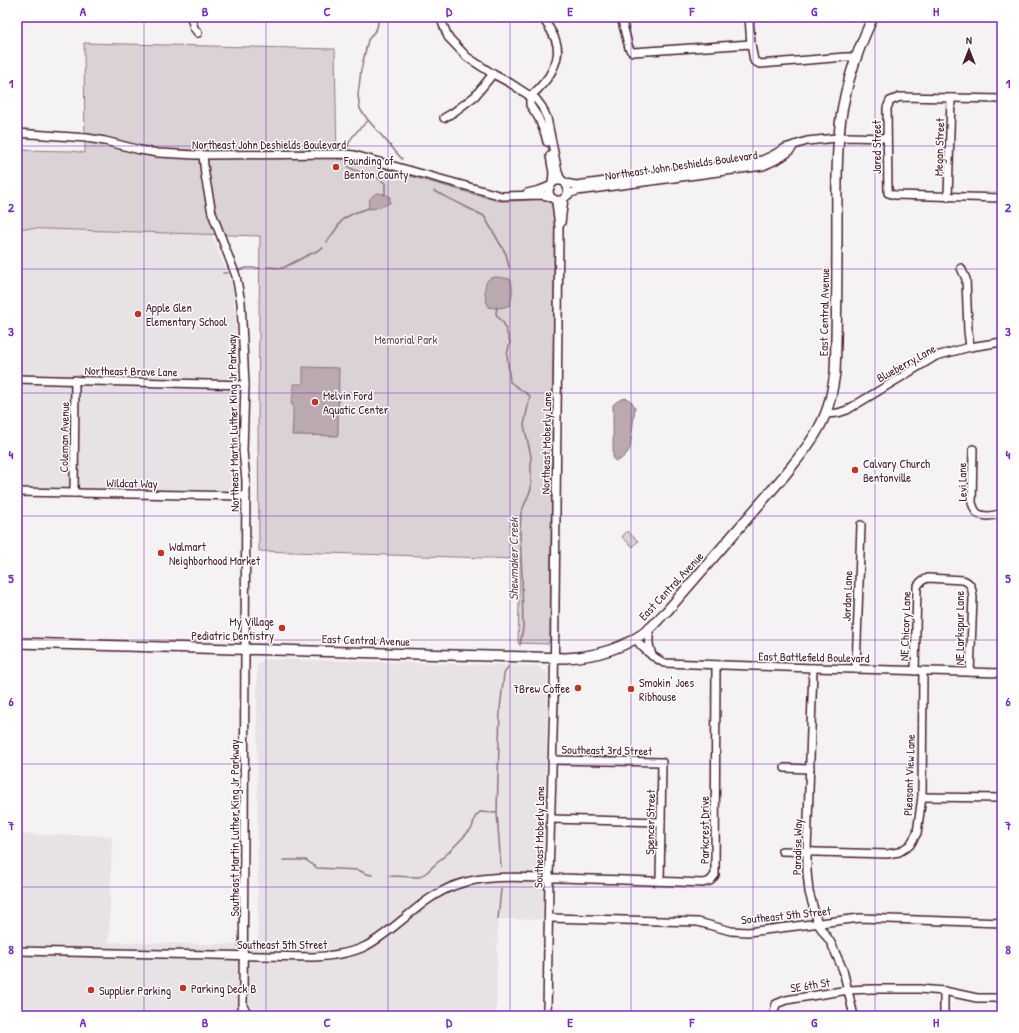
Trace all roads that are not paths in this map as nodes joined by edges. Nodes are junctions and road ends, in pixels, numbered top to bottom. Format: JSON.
{"nodes":[{"id":1,"x":191,"y":17,"type":"edge"},
{"id":2,"x":440,"y":17,"type":"edge"},
{"id":3,"x":542,"y":17,"type":"edge"},
{"id":4,"x":621,"y":17,"type":"edge"},
{"id":5,"x":749,"y":17,"type":"edge"},
{"id":6,"x":873,"y":17,"type":"edge"},
{"id":7,"x":198,"y":33,"type":"dead end"},
{"id":8,"x":751,"y":44,"type":"junction"},
{"id":9,"x":856,"y":57,"type":"junction"},
{"id":10,"x":492,"y":74,"type":"junction"},
{"id":11,"x":530,"y":96,"type":"junction"},
{"id":12,"x":951,"y":98,"type":"junction"},
{"id":13,"x":1002,"y":99,"type":"edge"},
{"id":14,"x":444,"y":118,"type":"dead end"},
{"id":15,"x":17,"y":133,"type":"edge"},
{"id":16,"x":838,"y":137,"type":"junction"},
{"id":17,"x":887,"y":138,"type":"junction"},
{"id":18,"x":794,"y":145,"type":"junction"},
{"id":19,"x":203,"y":154,"type":"junction"},
{"id":20,"x":564,"y":182,"type":"junction"},
{"id":21,"x":551,"y":185,"type":"junction"},
{"id":22,"x":517,"y":196,"type":"junction"},
{"id":23,"x":565,"y":197,"type":"junction"},
{"id":24,"x":948,"y":197,"type":"junction"},
{"id":25,"x":553,"y":198,"type":"junction"},
{"id":26,"x":1002,"y":198,"type":"edge"},
{"id":27,"x":560,"y":227,"type":"junction"},
{"id":28,"x":962,"y":268,"type":"dead end"},
{"id":29,"x":1002,"y":342,"type":"edge"},
{"id":30,"x":970,"y":347,"type":"junction"},
{"id":31,"x":17,"y":379,"type":"edge"},
{"id":32,"x":75,"y":380,"type":"junction"},
{"id":33,"x":245,"y":385,"type":"junction"},
{"id":34,"x":826,"y":414,"type":"junction"},
{"id":35,"x":973,"y":449,"type":"dead end"},
{"id":36,"x":17,"y":492,"type":"edge"},
{"id":37,"x":74,"y":493,"type":"junction"},
{"id":38,"x":246,"y":496,"type":"junction"},
{"id":39,"x":1002,"y":513,"type":"edge"},
{"id":40,"x":861,"y":525,"type":"dead end"},
{"id":41,"x":970,"y":584,"type":"joint"},
{"id":42,"x":649,"y":629,"type":"junction"},
{"id":43,"x":635,"y":638,"type":"junction"},
{"id":44,"x":17,"y":643,"type":"edge"},
{"id":45,"x":245,"y":649,"type":"junction"},
{"id":46,"x":652,"y":656,"type":"junction"},
{"id":47,"x":554,"y":658,"type":"junction"},
{"id":48,"x":716,"y":665,"type":"junction"},
{"id":49,"x":813,"y":668,"type":"junction"},
{"id":50,"x":856,"y":668,"type":"junction"},
{"id":51,"x":914,"y":671,"type":"junction"},
{"id":52,"x":922,"y":671,"type":"junction"},
{"id":53,"x":970,"y":672,"type":"junction"},
{"id":54,"x":1002,"y":673,"type":"edge"},
{"id":55,"x":552,"y":760,"type":"junction"},
{"id":56,"x":662,"y":762,"type":"joint"},
{"id":57,"x":785,"y":768,"type":"dead end"},
{"id":58,"x":810,"y":769,"type":"junction"},
{"id":59,"x":922,"y":797,"type":"junction"},
{"id":60,"x":1002,"y":798,"type":"edge"},
{"id":61,"x":551,"y":819,"type":"junction"},
{"id":62,"x":661,"y":822,"type":"junction"},
{"id":63,"x":782,"y":851,"type":"dead end"},
{"id":64,"x":807,"y":851,"type":"junction"},
{"id":65,"x":549,"y":878,"type":"junction"},
{"id":66,"x":660,"y":881,"type":"junction"},
{"id":67,"x":549,"y":918,"type":"junction"},
{"id":68,"x":1002,"y":923,"type":"edge"},
{"id":69,"x":818,"y":924,"type":"junction"},
{"id":70,"x":17,"y":951,"type":"edge"},
{"id":71,"x":244,"y":956,"type":"junction"},
{"id":72,"x":848,"y":990,"type":"junction"},
{"id":73,"x":944,"y":991,"type":"junction"},
{"id":74,"x":1002,"y":998,"type":"edge"},
{"id":75,"x":244,"y":1007,"type":"junction"},
{"id":76,"x":239,"y":1016,"type":"edge"},
{"id":77,"x":247,"y":1016,"type":"edge"},
{"id":78,"x":548,"y":1016,"type":"edge"},
{"id":79,"x":773,"y":1016,"type":"edge"},
{"id":80,"x":854,"y":1016,"type":"edge"},
{"id":81,"x":944,"y":1016,"type":"edge"}],
"edges":[{"from":1,"to":7,"type":"street"},
{"from":2,"to":10,"type":"street"},
{"from":3,"to":11,"type":"street"},
{"from":4,"to":8,"type":"street"},
{"from":5,"to":8,"type":"street"},
{"from":6,"to":9,"type":"main road","name":"East Central Avenue"},
{"from":8,"to":9,"type":"street"},
{"from":9,"to":16,"type":"main road","name":"East Central Avenue"},
{"from":10,"to":11,"type":"street"},
{"from":10,"to":14,"type":"street"},
{"from":11,"to":20,"type":"street"},
{"from":11,"to":21,"type":"street"},
{"from":12,"to":13,"type":"street"},
{"from":12,"to":17,"type":"street","name":"Jared Street"},
{"from":12,"to":24,"type":"street","name":"Megan Street"},
{"from":15,"to":19,"type":"street","name":"Northeast John Deshields Boulevard"},
{"from":16,"to":17,"type":"street","name":"Northeast John Deshields Boulevard"},
{"from":16,"to":18,"type":"street","name":"Northeast John Deshields Boulevard"},
{"from":16,"to":34,"type":"main road","name":"East Central Avenue"},
{"from":17,"to":24,"type":"street","name":"Jared Street"},
{"from":18,"to":20,"type":"street","name":"Northeast John Deshields Boulevard"},
{"from":18,"to":23,"type":"street","name":"Northeast John Deshields Boulevard"},
{"from":19,"to":22,"type":"street","name":"Northeast John Deshields Boulevard"},
{"from":19,"to":33,"type":"street","name":"Northeast Martin Luther King Jr Parkway"},
{"from":20,"to":21,"type":"street"},
{"from":20,"to":23,"type":"street"},
{"from":21,"to":22,"type":"street","name":"Northeast John Deshields Boulevard"},
{"from":21,"to":25,"type":"street"},
{"from":22,"to":25,"type":"street","name":"Northeast John Deshields Boulevard"},
{"from":23,"to":25,"type":"street"},
{"from":23,"to":27,"type":"street","name":"Northeast Moberly Lane"},
{"from":24,"to":26,"type":"street"},
{"from":25,"to":27,"type":"street","name":"Northeast Moberly Lane"},
{"from":27,"to":47,"type":"street","name":"Northeast Moberly Lane"},
{"from":28,"to":30,"type":"street"},
{"from":29,"to":30,"type":"street","name":"Blueberry Lane"},
{"from":30,"to":34,"type":"street","name":"Blueberry Lane"},
{"from":31,"to":32,"type":"street","name":"Northeast Brave Lane"},
{"from":32,"to":33,"type":"street","name":"Northeast Brave Lane"},
{"from":32,"to":37,"type":"street","name":"Coleman Avenue"},
{"from":33,"to":38,"type":"street","name":"Northeast Martin Luther King Jr Parkway"},
{"from":34,"to":42,"type":"main road","name":"East Central Avenue"},
{"from":35,"to":39,"type":"street","name":"Levi Lane"},
{"from":36,"to":37,"type":"street","name":"Wildcat Way"},
{"from":37,"to":38,"type":"street","name":"Wildcat Way"},
{"from":38,"to":45,"type":"street","name":"Northeast Martin Luther King Jr Parkway"},
{"from":40,"to":50,"type":"street","name":"Jordan Lane"},
{"from":41,"to":51,"type":"street","name":"NE Chicory Lane"},
{"from":41,"to":53,"type":"street","name":"NE Larkspur Lane"},
{"from":42,"to":43,"type":"main road","name":"East Central Avenue"},
{"from":42,"to":46,"type":"street"},
{"from":43,"to":46,"type":"street","name":"East Battlefield Boulevard"},
{"from":43,"to":47,"type":"main road","name":"East Central Avenue"},
{"from":44,"to":45,"type":"main road","name":"East Central Avenue"},
{"from":45,"to":47,"type":"main road","name":"East Central Avenue"},
{"from":45,"to":71,"type":"street","name":"Southeast Martin Luther King Jr Parkway"},
{"from":46,"to":48,"type":"street","name":"East Battlefield Boulevard"},
{"from":47,"to":55,"type":"street","name":"Southeast Moberly Lane"},
{"from":48,"to":49,"type":"street","name":"East Battlefield Boulevard"},
{"from":48,"to":66,"type":"street","name":"Parkcrest Drive"},
{"from":49,"to":50,"type":"street","name":"East Battlefield Boulevard"},
{"from":49,"to":58,"type":"street","name":"Paradise Way"},
{"from":50,"to":51,"type":"street","name":"East Battlefield Boulevard"},
{"from":51,"to":52,"type":"street","name":"East Battlefield Boulevard"},
{"from":52,"to":53,"type":"street","name":"East Battlefield Boulevard"},
{"from":52,"to":59,"type":"street","name":"Pleasant View Lane"},
{"from":53,"to":54,"type":"street","name":"East Battlefield Boulevard"},
{"from":55,"to":56,"type":"street","name":"Southeast 3rd Street"},
{"from":55,"to":61,"type":"street","name":"Southeast Moberly Lane"},
{"from":56,"to":62,"type":"street","name":"Spencer Street"},
{"from":57,"to":58,"type":"street"},
{"from":58,"to":64,"type":"street","name":"Paradise Way"},
{"from":59,"to":60,"type":"street"},
{"from":59,"to":64,"type":"street","name":"Pleasant View Lane"},
{"from":61,"to":62,"type":"street"},
{"from":61,"to":65,"type":"street","name":"Southeast Moberly Lane"},
{"from":62,"to":66,"type":"street","name":"Spencer Street"},
{"from":63,"to":64,"type":"street","name":"Pleasant View Lane"},
{"from":64,"to":69,"type":"street","name":"Paradise Way"},
{"from":65,"to":66,"type":"street","name":"Parkcrest Drive"},
{"from":65,"to":67,"type":"street","name":"Southeast Moberly Lane"},
{"from":65,"to":71,"type":"street","name":"Southeast 5th Street"},
{"from":67,"to":69,"type":"street","name":"Southeast 5th Street"},
{"from":67,"to":78,"type":"street","name":"Southeast Moberly Lane"},
{"from":68,"to":69,"type":"street","name":"Southeast 5th Street"},
{"from":69,"to":72,"type":"street","name":"Paradise Way"},
{"from":70,"to":71,"type":"street","name":"Southeast 5th Street"},
{"from":71,"to":75,"type":"street","name":"Southeast Martin Luther King Jr Parkway"},
{"from":72,"to":73,"type":"street","name":"SE 6th St"},
{"from":72,"to":79,"type":"street","name":"SE 6th St"},
{"from":72,"to":80,"type":"street","name":"Paradise Way"},
{"from":73,"to":74,"type":"street","name":"SE 6th St"},
{"from":73,"to":81,"type":"street"},
{"from":75,"to":76,"type":"street","name":"Southeast Martin Luther King Jr Parkway"},
{"from":75,"to":77,"type":"street","name":"Southeast Martin Luther King Jr Parkway"}]}
